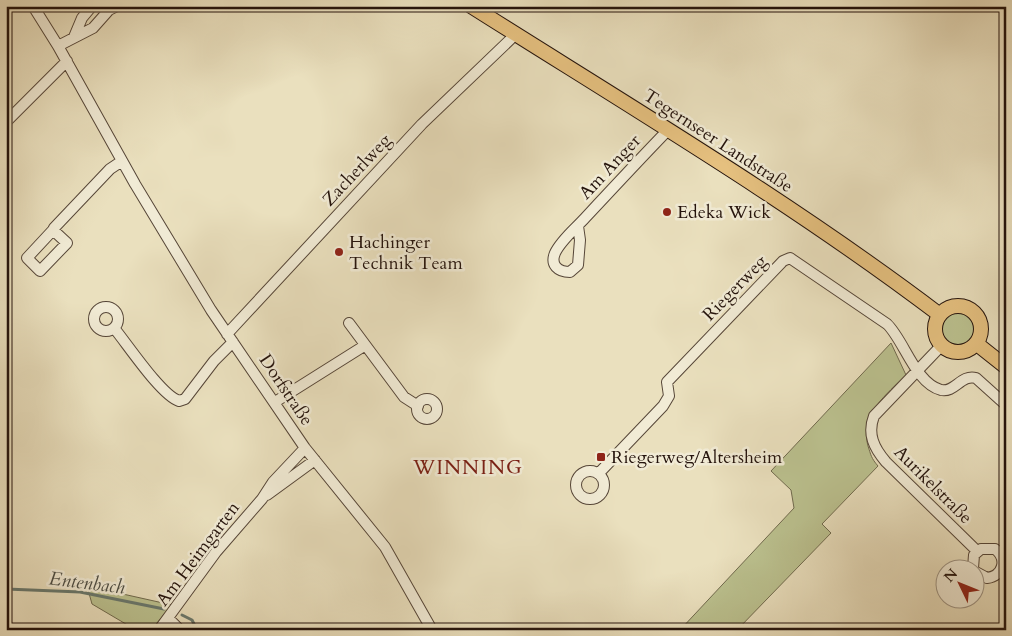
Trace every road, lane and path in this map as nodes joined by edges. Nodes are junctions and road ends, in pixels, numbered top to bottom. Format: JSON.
{"nodes":[{"id":1,"x":33,"y":6,"type":"edge"},
{"id":2,"x":92,"y":6,"type":"edge"},
{"id":3,"x":118,"y":6,"type":"edge"},
{"id":4,"x":471,"y":6,"type":"edge"},
{"id":5,"x":516,"y":34,"type":"junction"},
{"id":6,"x":74,"y":37,"type":"junction"},
{"id":7,"x":58,"y":46,"type":"junction"},
{"id":8,"x":67,"y":61,"type":"junction"},
{"id":9,"x":6,"y":122,"type":"edge"},
{"id":10,"x":666,"y":130,"type":"junction"},
{"id":11,"x":122,"y":162,"type":"junction"},
{"id":12,"x":578,"y":226,"type":"dead end"},
{"id":13,"x":53,"y":230,"type":"dead end"},
{"id":14,"x":940,"y":315,"type":"junction"},
{"id":15,"x":349,"y":323,"type":"dead end"},
{"id":16,"x":114,"y":328,"type":"dead end"},
{"id":17,"x":230,"y":338,"type":"junction"},
{"id":18,"x":977,"y":344,"type":"junction"},
{"id":19,"x":364,"y":346,"type":"junction"},
{"id":20,"x":941,"y":346,"type":"junction"},
{"id":21,"x":1006,"y":367,"type":"edge"},
{"id":22,"x":918,"y":369,"type":"junction"},
{"id":23,"x":275,"y":402,"type":"junction"},
{"id":24,"x":1006,"y":405,"type":"edge"},
{"id":25,"x":418,"y":406,"type":"dead end"},
{"id":26,"x":305,"y":448,"type":"junction"},
{"id":27,"x":315,"y":460,"type":"junction"},
{"id":28,"x":599,"y":473,"type":"dead end"},
{"id":29,"x":262,"y":499,"type":"junction"},
{"id":30,"x":977,"y":551,"type":"junction"},
{"id":31,"x":973,"y":558,"type":"edge"},
{"id":32,"x":1004,"y":558,"type":"edge"},
{"id":33,"x":984,"y":576,"type":"edge"},
{"id":34,"x":169,"y":620,"type":"junction"},
{"id":35,"x":160,"y":630,"type":"edge"},
{"id":36,"x":180,"y":630,"type":"edge"},
{"id":37,"x":432,"y":630,"type":"edge"}],
"edges":[{"from":1,"to":7,"type":"street","name":"Dorfstraße"},
{"from":2,"to":6,"type":"street"},
{"from":3,"to":6,"type":"street"},
{"from":4,"to":5,"type":"main road","name":"Tegernseer Landstraße"},
{"from":5,"to":10,"type":"main road","name":"Tegernseer Landstraße"},
{"from":5,"to":17,"type":"street","name":"Zacherlweg"},
{"from":6,"to":7,"type":"street"},
{"from":7,"to":8,"type":"street","name":"Dorfstraße"},
{"from":8,"to":9,"type":"street"},
{"from":8,"to":11,"type":"street","name":"Dorfstraße"},
{"from":10,"to":12,"type":"street","name":"Am Anger"},
{"from":10,"to":14,"type":"main road","name":"Tegernseer Landstraße"},
{"from":11,"to":13,"type":"street"},
{"from":11,"to":17,"type":"street","name":"Dorfstraße"},
{"from":14,"to":18,"type":"main road"},
{"from":14,"to":20,"type":"main road"},
{"from":15,"to":19,"type":"street"},
{"from":16,"to":17,"type":"street","name":"Zacherlweg"},
{"from":17,"to":23,"type":"street","name":"Dorfstraße"},
{"from":18,"to":20,"type":"main road"},
{"from":18,"to":21,"type":"main road"},
{"from":19,"to":23,"type":"street"},
{"from":19,"to":25,"type":"street"},
{"from":20,"to":22,"type":"street","name":"Aurikelstraße"},
{"from":22,"to":24,"type":"street"},
{"from":22,"to":28,"type":"street","name":"Riegerweg"},
{"from":22,"to":30,"type":"street","name":"Aurikelstraße"},
{"from":23,"to":26,"type":"street","name":"Dorfstraße"},
{"from":26,"to":27,"type":"street","name":"Dorfstraße"},
{"from":26,"to":29,"type":"street","name":"Am Heimgarten"},
{"from":27,"to":29,"type":"street","name":"Am Heimgarten"},
{"from":27,"to":37,"type":"street","name":"Dorfstraße"},
{"from":29,"to":34,"type":"street","name":"Am Heimgarten"},
{"from":30,"to":31,"type":"street"},
{"from":30,"to":32,"type":"street"},
{"from":32,"to":33,"type":"street"},
{"from":34,"to":35,"type":"street","name":"Am Heimgarten"},
{"from":34,"to":36,"type":"street"}]}
